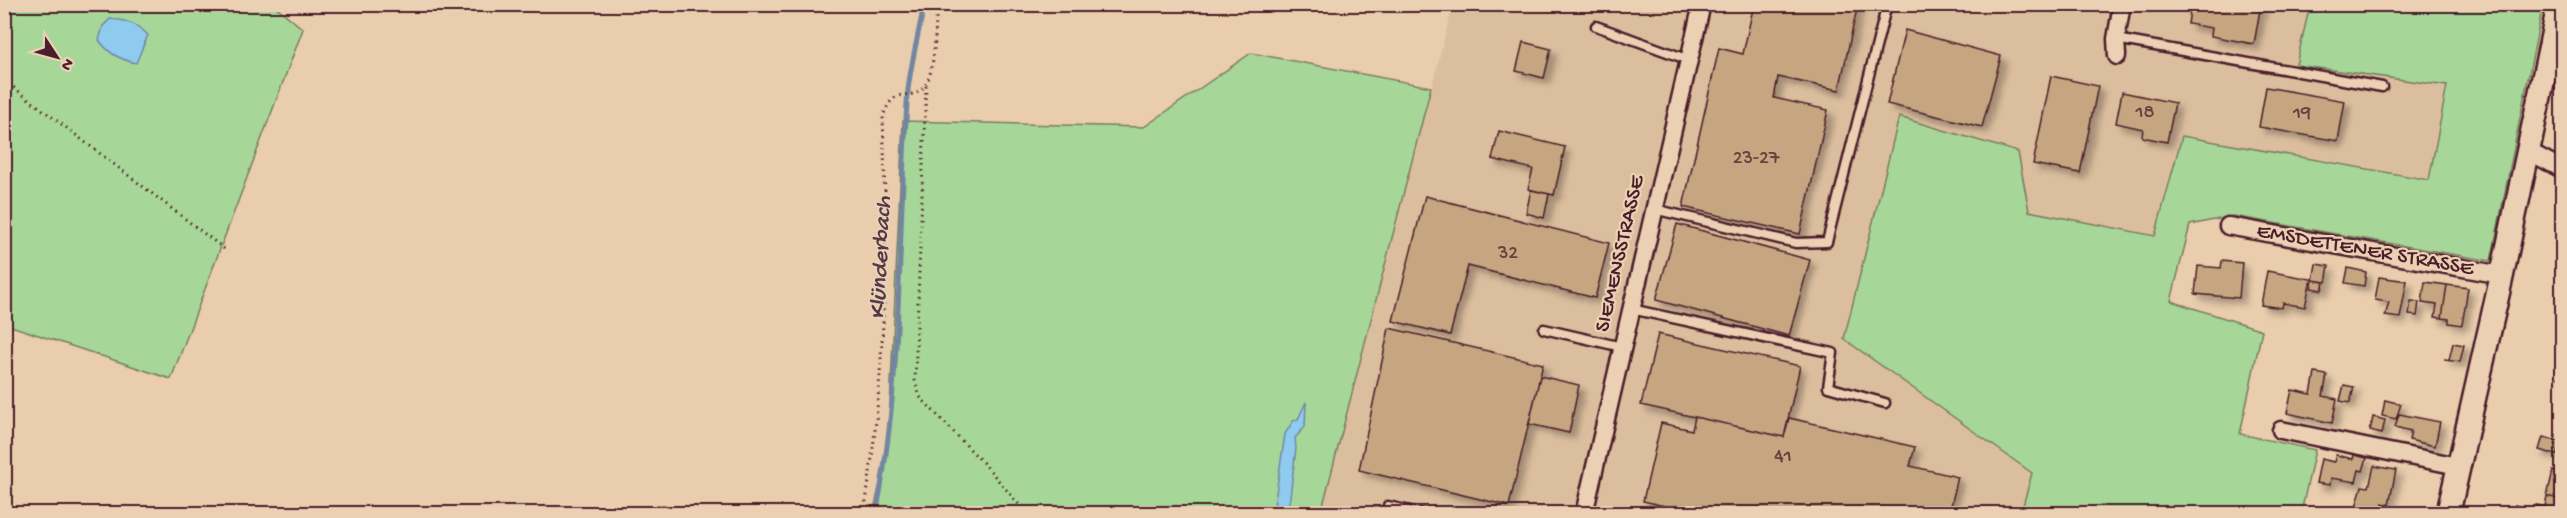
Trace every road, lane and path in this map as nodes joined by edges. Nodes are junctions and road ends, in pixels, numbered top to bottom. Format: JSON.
{"nodes":[{"id":1,"x":937,"y":4,"type":"edge"},
{"id":2,"x":1702,"y":4,"type":"edge"},
{"id":3,"x":1887,"y":4,"type":"edge"},
{"id":4,"x":2122,"y":4,"type":"edge"},
{"id":5,"x":2559,"y":4,"type":"edge"},
{"id":6,"x":1596,"y":26,"type":"dead end"},
{"id":7,"x":2116,"y":47,"type":"joint"},
{"id":8,"x":1690,"y":60,"type":"junction"},
{"id":9,"x":4,"y":80,"type":"edge"},
{"id":10,"x":926,"y":86,"type":"junction"},
{"id":11,"x":2382,"y":87,"type":"dead end"},
{"id":12,"x":2528,"y":151,"type":"junction"},
{"id":13,"x":2562,"y":169,"type":"edge"},
{"id":14,"x":1654,"y":209,"type":"junction"},
{"id":15,"x":2228,"y":226,"type":"dead end"},
{"id":16,"x":227,"y":251,"type":"dead end"},
{"id":17,"x":2502,"y":275,"type":"junction"},
{"id":18,"x":1631,"y":309,"type":"junction"},
{"id":19,"x":1544,"y":329,"type":"dead end"},
{"id":20,"x":1622,"y":347,"type":"junction"},
{"id":21,"x":1886,"y":403,"type":"dead end"},
{"id":22,"x":2281,"y":430,"type":"dead end"},
{"id":23,"x":2458,"y":466,"type":"junction"},
{"id":24,"x":1388,"y":506,"type":"dead end"},
{"id":25,"x":864,"y":513,"type":"edge"},
{"id":26,"x":1027,"y":513,"type":"edge"},
{"id":27,"x":1424,"y":513,"type":"edge"},
{"id":28,"x":1584,"y":513,"type":"edge"},
{"id":29,"x":2448,"y":513,"type":"edge"}],
"edges":[{"from":1,"to":10,"type":"path"},
{"from":2,"to":8,"type":"street","name":"SIEMENSSTRASSE"},
{"from":3,"to":14,"type":"lane"},
{"from":4,"to":7,"type":"street"},
{"from":5,"to":12,"type":"main road","name":"EMSDETTENER STRASSE"},
{"from":6,"to":8,"type":"lane"},
{"from":7,"to":11,"type":"lane"},
{"from":8,"to":14,"type":"street","name":"SIEMENSSTRASSE"},
{"from":9,"to":16,"type":"path"},
{"from":10,"to":25,"type":"path"},
{"from":10,"to":26,"type":"path"},
{"from":12,"to":13,"type":"street"},
{"from":12,"to":17,"type":"main road","name":"EMSDETTENER STRASSE"},
{"from":14,"to":18,"type":"street","name":"SIEMENSSTRASSE"},
{"from":15,"to":17,"type":"street","name":"EMSDETTENER STRASSE"},
{"from":17,"to":23,"type":"main road","name":"EMSDETTENER STRASSE"},
{"from":18,"to":20,"type":"street","name":"SIEMENSSTRASSE"},
{"from":18,"to":21,"type":"lane"},
{"from":19,"to":20,"type":"lane"},
{"from":20,"to":28,"type":"street","name":"SIEMENSSTRASSE"},
{"from":22,"to":23,"type":"street"},
{"from":23,"to":29,"type":"main road","name":"EMSDETTENER STRASSE"},
{"from":24,"to":27,"type":"lane"}]}
